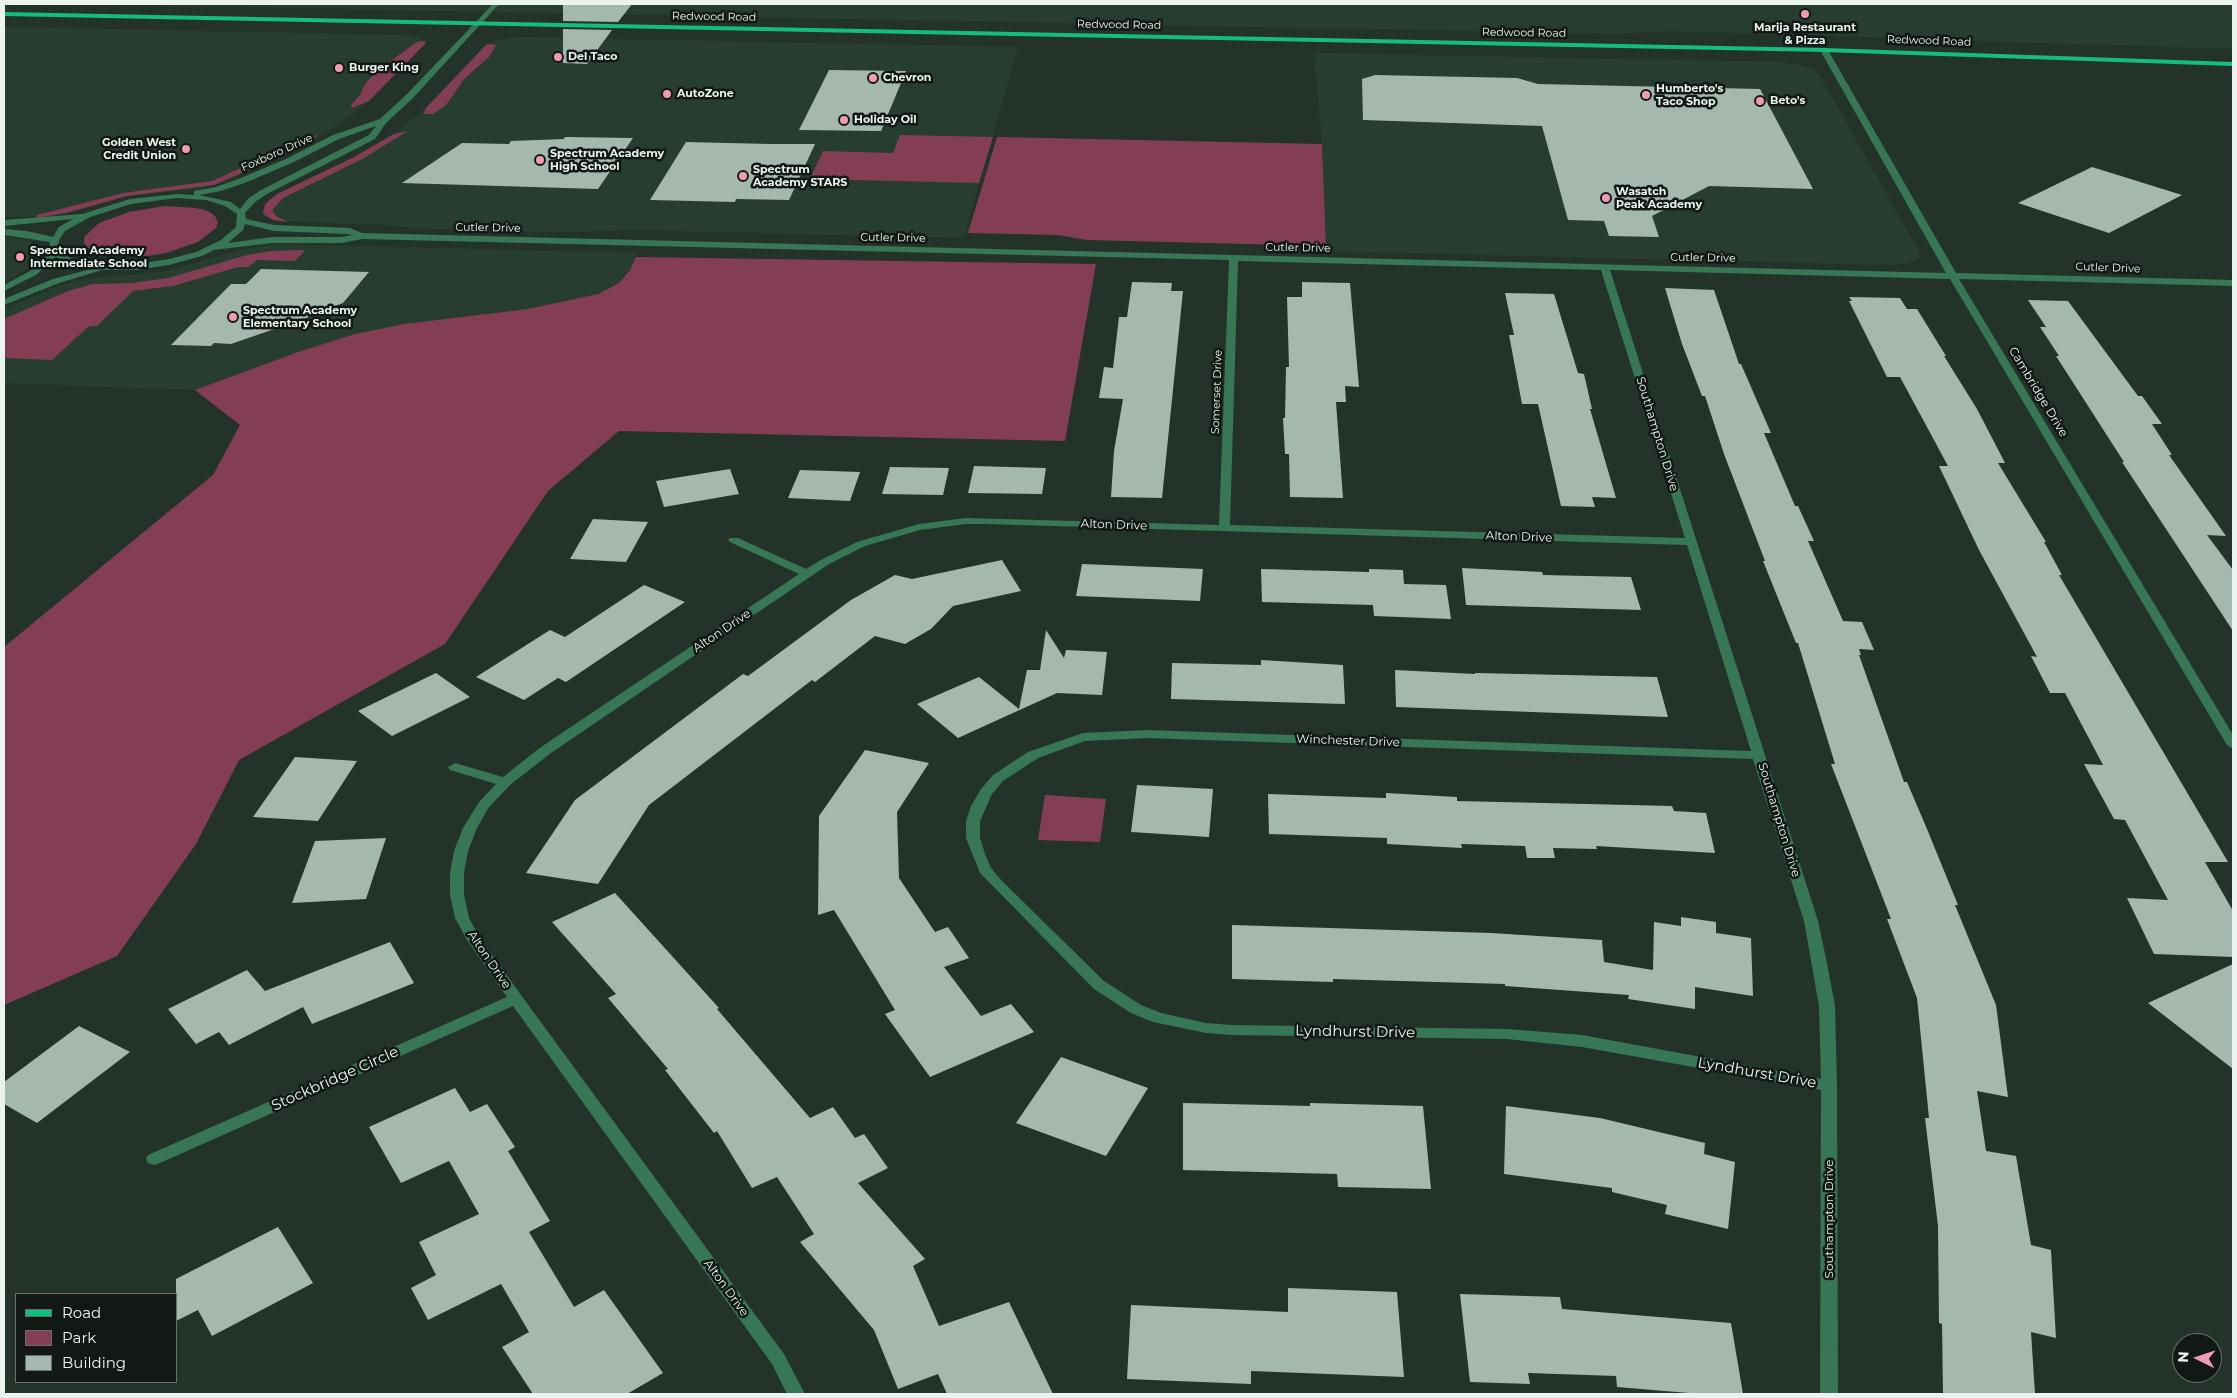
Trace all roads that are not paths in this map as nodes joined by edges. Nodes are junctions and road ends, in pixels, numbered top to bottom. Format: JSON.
{"nodes":[{"id":1,"x":496,"y":4,"type":"edge"},
{"id":2,"x":4,"y":14,"type":"edge"},
{"id":3,"x":477,"y":23,"type":"junction"},
{"id":4,"x":1824,"y":50,"type":"junction"},
{"id":5,"x":2233,"y":64,"type":"edge"},
{"id":6,"x":383,"y":121,"type":"junction"},
{"id":7,"x":177,"y":196,"type":"junction"},
{"id":8,"x":87,"y":215,"type":"junction"},
{"id":9,"x":241,"y":217,"type":"junction"},
{"id":10,"x":4,"y":222,"type":"edge"},
{"id":11,"x":4,"y":232,"type":"edge"},
{"id":12,"x":362,"y":236,"type":"junction"},
{"id":13,"x":55,"y":240,"type":"junction"},
{"id":14,"x":212,"y":248,"type":"junction"},
{"id":15,"x":56,"y":253,"type":"junction"},
{"id":16,"x":1234,"y":258,"type":"junction"},
{"id":17,"x":1605,"y":267,"type":"junction"},
{"id":18,"x":105,"y":268,"type":"junction"},
{"id":19,"x":1952,"y":275,"type":"junction"},
{"id":20,"x":2233,"y":283,"type":"edge"},
{"id":21,"x":4,"y":288,"type":"edge"},
{"id":22,"x":4,"y":302,"type":"edge"},
{"id":23,"x":1224,"y":528,"type":"junction"},
{"id":24,"x":734,"y":540,"type":"dead end"},
{"id":25,"x":1691,"y":542,"type":"junction"},
{"id":26,"x":806,"y":574,"type":"junction"},
{"id":27,"x":2233,"y":745,"type":"edge"},
{"id":28,"x":1758,"y":755,"type":"junction"},
{"id":29,"x":455,"y":767,"type":"dead end"},
{"id":30,"x":504,"y":782,"type":"junction"},
{"id":31,"x":973,"y":821,"type":"joint"},
{"id":32,"x":516,"y":999,"type":"junction"},
{"id":33,"x":1829,"y":1086,"type":"junction"},
{"id":34,"x":154,"y":1159,"type":"dead end"},
{"id":35,"x":796,"y":1394,"type":"edge"},
{"id":36,"x":1829,"y":1394,"type":"edge"}],
"edges":[{"from":1,"to":3,"type":"street","name":"Foxboro Drive"},
{"from":2,"to":3,"type":"main road","name":"Redwood Road"},
{"from":3,"to":4,"type":"main road","name":"Redwood Road"},
{"from":3,"to":6,"type":"street","name":"Foxboro Drive"},
{"from":4,"to":5,"type":"main road","name":"Redwood Road"},
{"from":4,"to":19,"type":"street","name":"Cambridge Drive"},
{"from":6,"to":7,"type":"street","name":"Foxboro Drive"},
{"from":6,"to":9,"type":"street","name":"Foxboro Drive"},
{"from":7,"to":8,"type":"street"},
{"from":7,"to":9,"type":"street","name":"Cutler Drive"},
{"from":8,"to":10,"type":"street"},
{"from":8,"to":13,"type":"street"},
{"from":9,"to":12,"type":"street","name":"Cutler Drive"},
{"from":9,"to":14,"type":"street","name":"Foxboro Drive"},
{"from":11,"to":13,"type":"street"},
{"from":12,"to":14,"type":"street","name":"Cutler Drive"},
{"from":12,"to":16,"type":"street","name":"Cutler Drive"},
{"from":13,"to":15,"type":"street"},
{"from":14,"to":18,"type":"street"},
{"from":15,"to":18,"type":"street"},
{"from":15,"to":21,"type":"street"},
{"from":16,"to":17,"type":"street","name":"Cutler Drive"},
{"from":16,"to":23,"type":"street","name":"Somerset Drive"},
{"from":17,"to":19,"type":"street","name":"Cutler Drive"},
{"from":17,"to":25,"type":"street","name":"Southampton Drive"},
{"from":18,"to":22,"type":"street"},
{"from":19,"to":20,"type":"street","name":"Cutler Drive"},
{"from":19,"to":27,"type":"street","name":"Cambridge Drive"},
{"from":23,"to":25,"type":"street","name":"Alton Drive"},
{"from":23,"to":26,"type":"street","name":"Alton Drive"},
{"from":24,"to":26,"type":"street"},
{"from":25,"to":28,"type":"street","name":"Southampton Drive"},
{"from":26,"to":30,"type":"street","name":"Alton Drive"},
{"from":28,"to":31,"type":"street","name":"Winchester Drive"},
{"from":28,"to":33,"type":"street","name":"Southampton Drive"},
{"from":29,"to":30,"type":"street"},
{"from":30,"to":32,"type":"street","name":"Alton Drive"},
{"from":31,"to":33,"type":"street","name":"Lyndhurst Drive"},
{"from":32,"to":34,"type":"street","name":"Stockbridge Circle"},
{"from":32,"to":35,"type":"street","name":"Alton Drive"},
{"from":33,"to":36,"type":"street","name":"Southampton Drive"}]}
